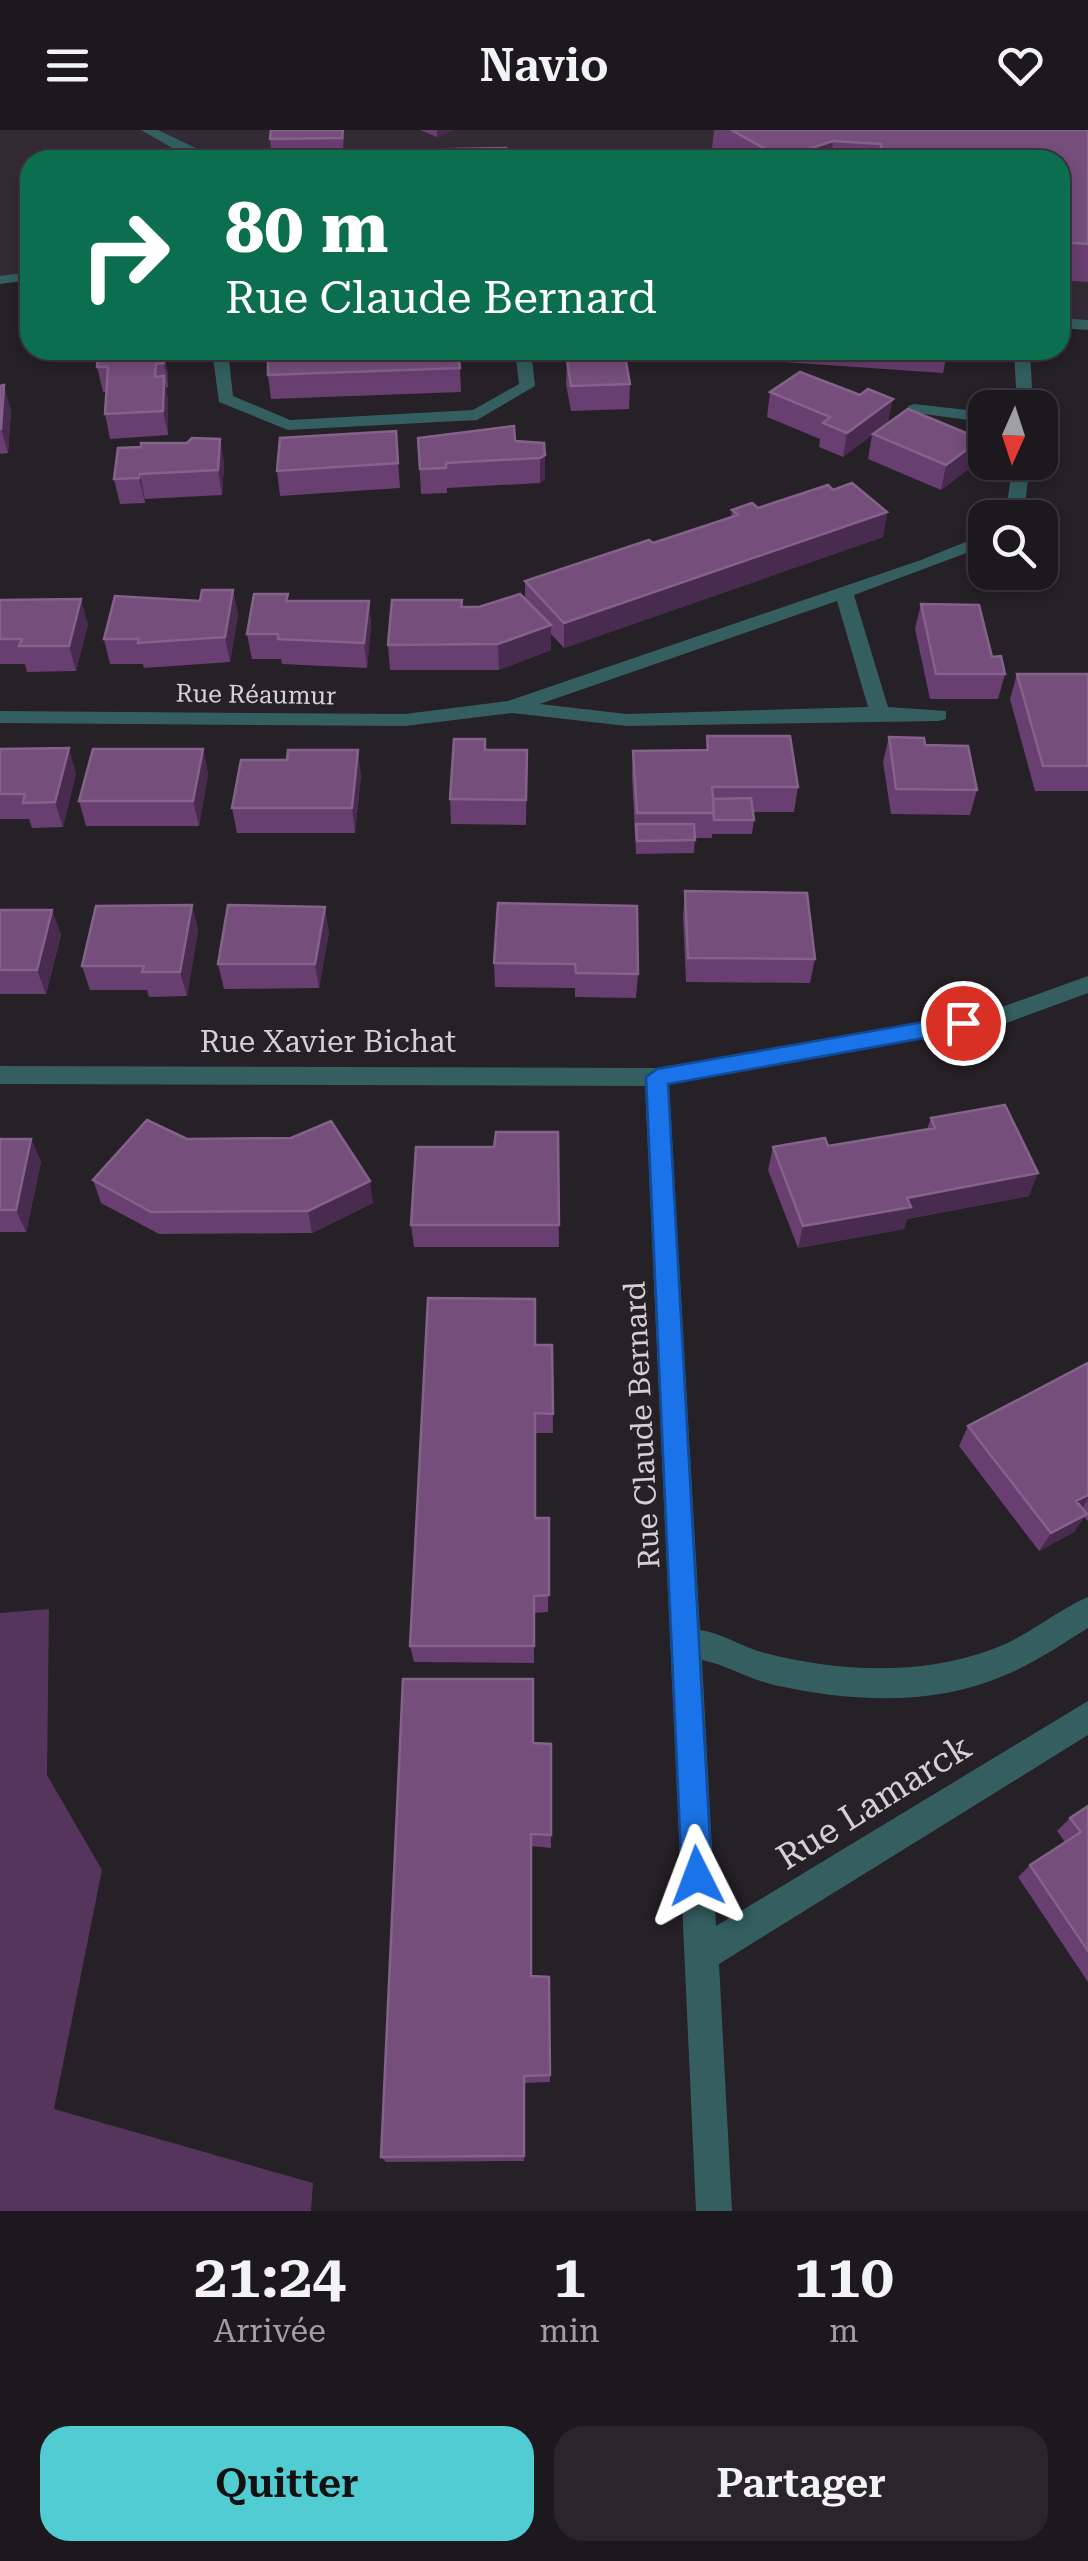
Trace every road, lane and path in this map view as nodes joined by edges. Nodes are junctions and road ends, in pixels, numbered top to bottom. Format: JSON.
{"nodes":[{"id":1,"x":148,"y":130,"type":"edge"},
{"id":2,"x":189,"y":150,"type":"edge"},
{"id":3,"x":221,"y":360,"type":"edge"},
{"id":4,"x":524,"y":360,"type":"edge"},
{"id":5,"x":1023,"y":360,"type":"edge"},
{"id":6,"x":1024,"y":390,"type":"edge"},
{"id":7,"x":914,"y":409,"type":"edge"},
{"id":8,"x":968,"y":415,"type":"edge"},
{"id":9,"x":968,"y":546,"type":"edge"},
{"id":10,"x":844,"y":592,"type":"junction"},
{"id":11,"x":510,"y":706,"type":"junction"},
{"id":12,"x":880,"y":713,"type":"junction"},
{"id":13,"x":939,"y":715,"type":"dead end"},
{"id":14,"x":0,"y":717,"type":"edge"},
{"id":15,"x":1088,"y":984,"type":"edge"},
{"id":16,"x":0,"y":1075,"type":"edge"},
{"id":17,"x":657,"y":1077,"type":"junction"},
{"id":18,"x":1088,"y":1612,"type":"edge"},
{"id":19,"x":686,"y":1643,"type":"junction"},
{"id":20,"x":1088,"y":1718,"type":"edge"},
{"id":21,"x":701,"y":1955,"type":"junction"},
{"id":22,"x":714,"y":2211,"type":"edge"}],
"edges":[{"from":1,"to":2,"type":"street"},
{"from":3,"to":4,"type":"street"},
{"from":5,"to":6,"type":"street"},
{"from":7,"to":8,"type":"street"},
{"from":9,"to":10,"type":"street","name":"Rue Réaumur"},
{"from":10,"to":11,"type":"street","name":"Rue Réaumur"},
{"from":10,"to":12,"type":"street"},
{"from":11,"to":12,"type":"street","name":"Rue Réaumur"},
{"from":11,"to":14,"type":"street","name":"Rue Réaumur"},
{"from":12,"to":13,"type":"street","name":"Rue Réaumur"},
{"from":15,"to":17,"type":"street"},
{"from":16,"to":17,"type":"street","name":"Rue Xavier Bichat"},
{"from":17,"to":19,"type":"street","name":"Rue Claude Bernard"},
{"from":18,"to":19,"type":"street"},
{"from":19,"to":21,"type":"street","name":"Rue Claude Bernard"},
{"from":20,"to":21,"type":"street","name":"Rue Lamarck"},
{"from":21,"to":22,"type":"street","name":"Rue Claude Bernard"}]}
